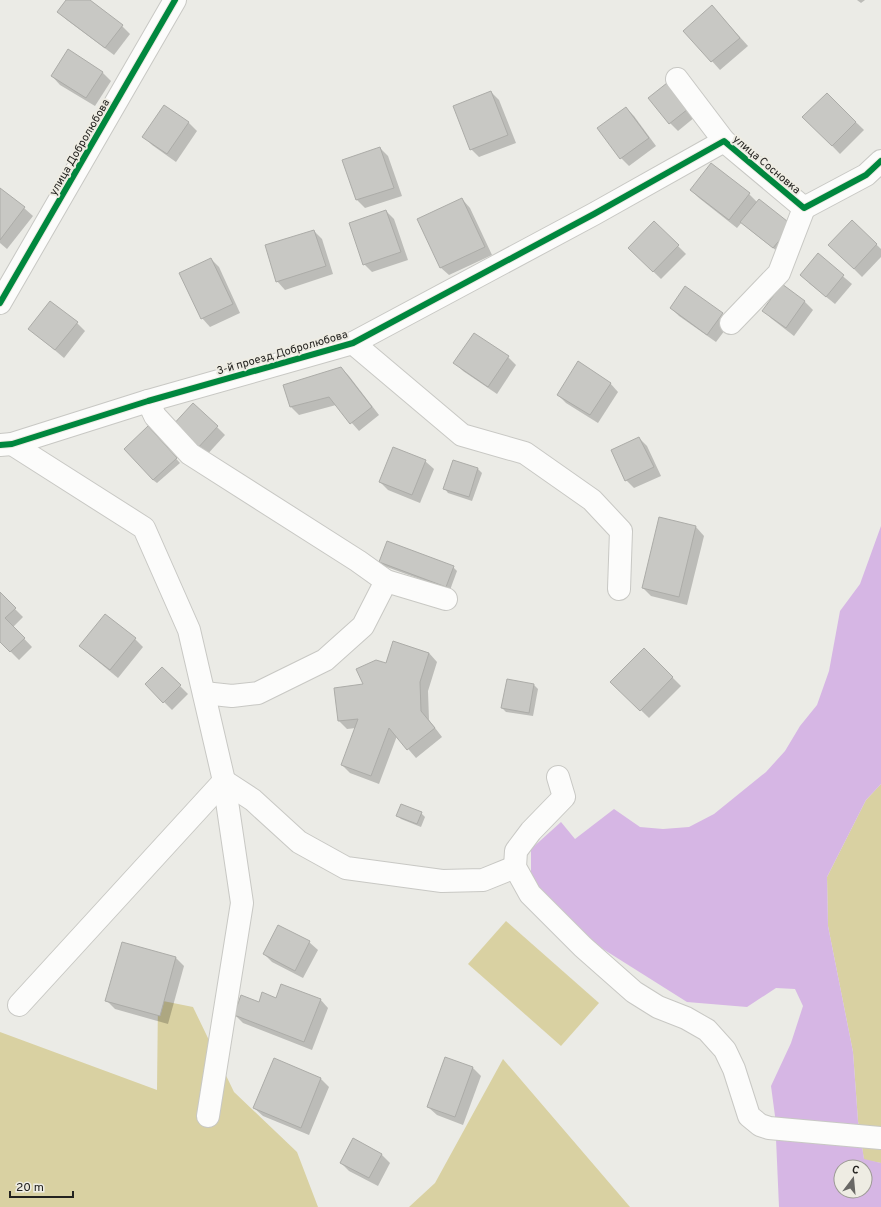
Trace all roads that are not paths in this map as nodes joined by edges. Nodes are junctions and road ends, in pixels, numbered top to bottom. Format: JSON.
{"nodes":[{"id":1,"x":175,"y":0,"type":"edge"},
{"id":2,"x":677,"y":79,"type":"dead end"},
{"id":3,"x":724,"y":141,"type":"junction"},
{"id":4,"x":881,"y":161,"type":"edge"},
{"id":5,"x":804,"y":208,"type":"junction"},
{"id":6,"x":594,"y":214,"type":"joint"},
{"id":7,"x":0,"y":303,"type":"edge"},
{"id":8,"x":731,"y":323,"type":"dead end"},
{"id":9,"x":353,"y":343,"type":"junction"},
{"id":10,"x":148,"y":401,"type":"junction"},
{"id":11,"x":6,"y":445,"type":"edge"},
{"id":12,"x":386,"y":581,"type":"junction"},
{"id":13,"x":619,"y":589,"type":"dead end"},
{"id":14,"x":446,"y":599,"type":"dead end"},
{"id":15,"x":204,"y":693,"type":"junction"},
{"id":16,"x":558,"y":777,"type":"dead end"},
{"id":17,"x":224,"y":781,"type":"junction"},
{"id":18,"x":515,"y":868,"type":"junction"},
{"id":19,"x":19,"y":1005,"type":"dead end"},
{"id":20,"x":208,"y":1116,"type":"dead end"},
{"id":21,"x":875,"y":1137,"type":"edge"}],
"edges":[{"from":1,"to":7,"type":"street","name":"улица Добролюбова"},
{"from":2,"to":3,"type":"street"},
{"from":3,"to":5,"type":"street","name":"улица Сосновка"},
{"from":3,"to":6,"type":"street","name":"улица Сосновка"},
{"from":4,"to":5,"type":"street","name":"улица Сосновка"},
{"from":5,"to":8,"type":"street"},
{"from":6,"to":9,"type":"street","name":"3-й проезд Добролюбова"},
{"from":9,"to":10,"type":"street","name":"3-й проезд Добролюбова"},
{"from":9,"to":13,"type":"street"},
{"from":10,"to":11,"type":"street","name":"3-й проезд Добролюбова"},
{"from":10,"to":12,"type":"street"},
{"from":11,"to":15,"type":"street"},
{"from":12,"to":14,"type":"street"},
{"from":12,"to":15,"type":"street"},
{"from":15,"to":17,"type":"street"},
{"from":16,"to":18,"type":"street"},
{"from":17,"to":18,"type":"street"},
{"from":17,"to":19,"type":"street"},
{"from":17,"to":20,"type":"street"},
{"from":18,"to":21,"type":"street"}]}
